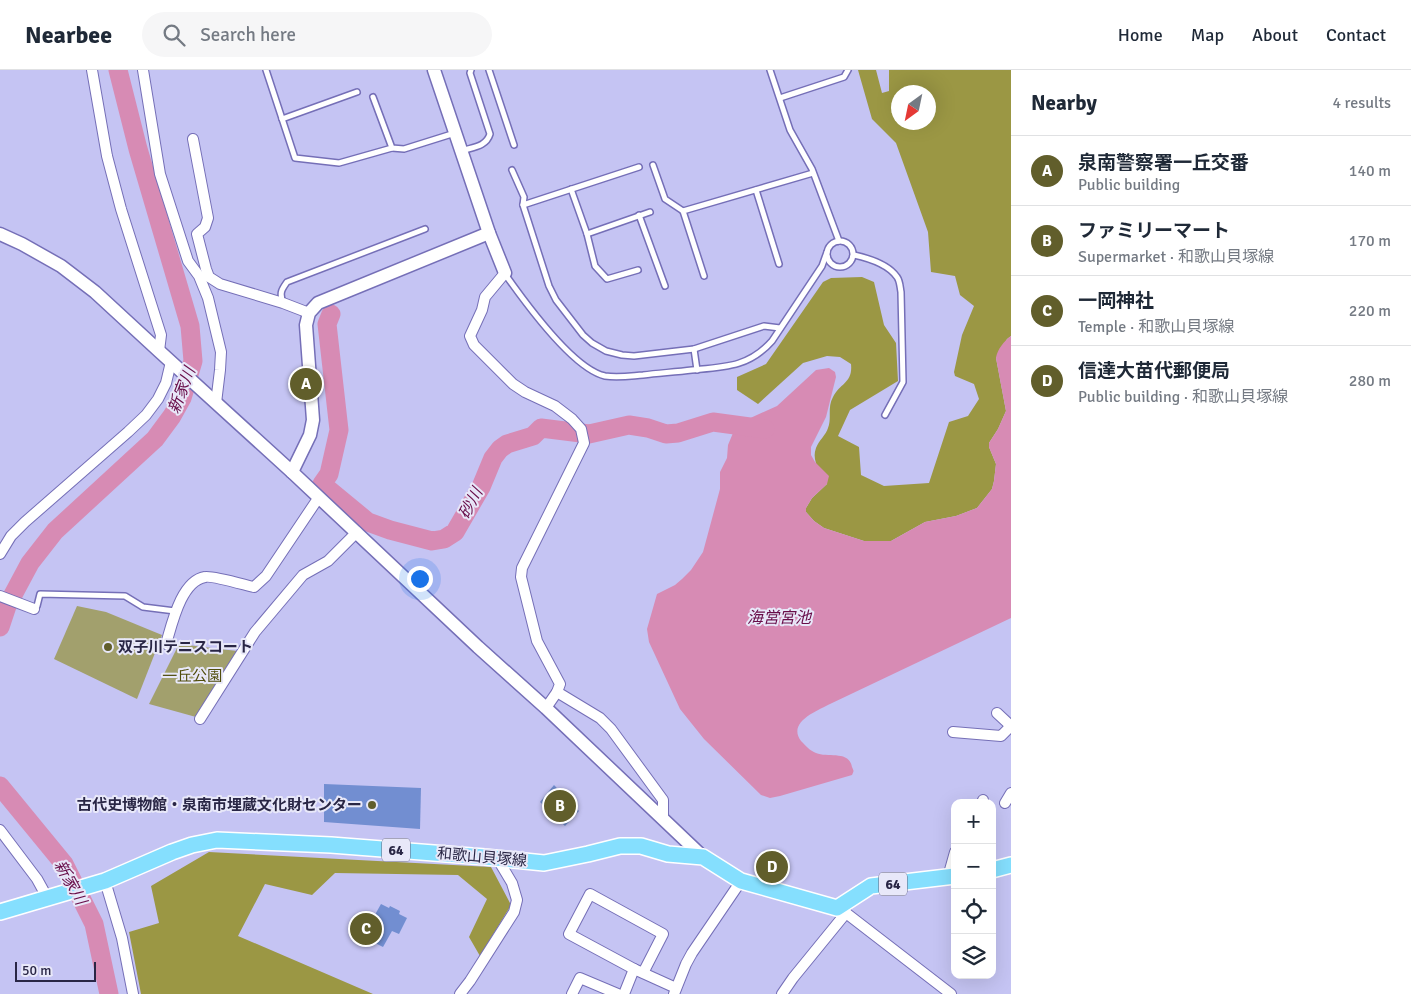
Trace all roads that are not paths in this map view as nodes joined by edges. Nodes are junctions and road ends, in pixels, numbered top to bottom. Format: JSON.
{"nodes":[{"id":1,"x":92,"y":70,"type":"edge"},
{"id":2,"x":143,"y":70,"type":"edge"},
{"id":3,"x":266,"y":70,"type":"edge"},
{"id":4,"x":434,"y":70,"type":"edge"},
{"id":5,"x":471,"y":70,"type":"edge"},
{"id":6,"x":489,"y":70,"type":"edge"},
{"id":7,"x":770,"y":70,"type":"edge"},
{"id":8,"x":848,"y":70,"type":"edge"},
{"id":9,"x":356,"y":92,"type":"dead end"},
{"id":10,"x":373,"y":97,"type":"dead end"},
{"id":11,"x":780,"y":98,"type":"junction"},
{"id":12,"x":282,"y":119,"type":"junction"},
{"id":13,"x":455,"y":133,"type":"junction"},
{"id":14,"x":193,"y":139,"type":"dead end"},
{"id":15,"x":514,"y":145,"type":"dead end"},
{"id":16,"x":392,"y":148,"type":"junction"},
{"id":17,"x":461,"y":151,"type":"junction"},
{"id":18,"x":654,"y":165,"type":"dead end"},
{"id":19,"x":639,"y":166,"type":"dead end"},
{"id":20,"x":512,"y":170,"type":"dead end"},
{"id":21,"x":813,"y":173,"type":"junction"},
{"id":22,"x":570,"y":189,"type":"junction"},
{"id":23,"x":756,"y":190,"type":"junction"},
{"id":24,"x":523,"y":205,"type":"junction"},
{"id":25,"x":683,"y":211,"type":"junction"},
{"id":26,"x":650,"y":212,"type":"dead end"},
{"id":27,"x":639,"y":215,"type":"junction"},
{"id":28,"x":425,"y":229,"type":"dead end"},
{"id":29,"x":489,"y":233,"type":"junction"},
{"id":30,"x":0,"y":234,"type":"edge"},
{"id":31,"x":587,"y":234,"type":"junction"},
{"id":32,"x":839,"y":241,"type":"junction"},
{"id":33,"x":827,"y":252,"type":"junction"},
{"id":34,"x":854,"y":255,"type":"junction"},
{"id":35,"x":779,"y":264,"type":"dead end"},
{"id":36,"x":822,"y":266,"type":"junction"},
{"id":37,"x":834,"y":266,"type":"junction"},
{"id":38,"x":638,"y":270,"type":"dead end"},
{"id":39,"x":505,"y":274,"type":"junction"},
{"id":40,"x":704,"y":276,"type":"dead end"},
{"id":41,"x":665,"y":286,"type":"dead end"},
{"id":42,"x":283,"y":303,"type":"junction"},
{"id":43,"x":309,"y":313,"type":"junction"},
{"id":44,"x":780,"y":328,"type":"junction"},
{"id":45,"x":694,"y":350,"type":"junction"},
{"id":46,"x":158,"y":351,"type":"junction"},
{"id":47,"x":171,"y":362,"type":"junction"},
{"id":48,"x":696,"y":370,"type":"junction"},
{"id":49,"x":216,"y":403,"type":"junction"},
{"id":50,"x":885,"y":415,"type":"dead end"},
{"id":51,"x":292,"y":472,"type":"junction"},
{"id":52,"x":319,"y":497,"type":"junction"},
{"id":53,"x":357,"y":532,"type":"junction"},
{"id":54,"x":0,"y":554,"type":"edge"},
{"id":55,"x":0,"y":596,"type":"edge"},
{"id":56,"x":34,"y":609,"type":"joint"},
{"id":57,"x":175,"y":611,"type":"junction"},
{"id":58,"x":166,"y":644,"type":"dead end"},
{"id":59,"x":557,"y":692,"type":"junction"},
{"id":60,"x":546,"y":708,"type":"junction"},
{"id":61,"x":998,"y":713,"type":"dead end"},
{"id":62,"x":200,"y":719,"type":"dead end"},
{"id":63,"x":1011,"y":726,"type":"edge"},
{"id":64,"x":953,"y":732,"type":"dead end"},
{"id":65,"x":1011,"y":793,"type":"edge"},
{"id":66,"x":1005,"y":803,"type":"dead end"},
{"id":67,"x":662,"y":818,"type":"junction"},
{"id":68,"x":0,"y":830,"type":"edge"},
{"id":69,"x":703,"y":857,"type":"junction"},
{"id":70,"x":498,"y":858,"type":"junction"},
{"id":71,"x":1011,"y":864,"type":"edge"},
{"id":72,"x":996,"y":869,"type":"edge"},
{"id":73,"x":951,"y":876,"type":"edge"},
{"id":74,"x":740,"y":881,"type":"junction"},
{"id":75,"x":100,"y":883,"type":"junction"},
{"id":76,"x":50,"y":898,"type":"junction"},
{"id":77,"x":841,"y":910,"type":"junction"},
{"id":78,"x":0,"y":912,"type":"edge"},
{"id":79,"x":638,"y":971,"type":"junction"},
{"id":80,"x":675,"y":991,"type":"edge"},
{"id":81,"x":133,"y":994,"type":"edge"},
{"id":82,"x":460,"y":994,"type":"edge"},
{"id":83,"x":572,"y":994,"type":"edge"},
{"id":84,"x":618,"y":994,"type":"edge"},
{"id":85,"x":624,"y":994,"type":"edge"},
{"id":86,"x":782,"y":994,"type":"edge"},
{"id":87,"x":952,"y":994,"type":"edge"}],
"edges":[{"from":1,"to":46,"type":"street"},
{"from":2,"to":49,"type":"street"},
{"from":3,"to":12,"type":"lane"},
{"from":4,"to":13,"type":"street"},
{"from":5,"to":17,"type":"lane"},
{"from":6,"to":15,"type":"lane"},
{"from":7,"to":11,"type":"lane"},
{"from":8,"to":11,"type":"lane"},
{"from":9,"to":12,"type":"lane"},
{"from":10,"to":16,"type":"lane"},
{"from":11,"to":21,"type":"lane"},
{"from":12,"to":16,"type":"lane"},
{"from":13,"to":16,"type":"lane"},
{"from":13,"to":17,"type":"street"},
{"from":14,"to":42,"type":"street"},
{"from":17,"to":29,"type":"street"},
{"from":18,"to":25,"type":"lane"},
{"from":19,"to":22,"type":"lane"},
{"from":20,"to":24,"type":"lane"},
{"from":21,"to":23,"type":"lane"},
{"from":21,"to":32,"type":"lane"},
{"from":22,"to":24,"type":"lane"},
{"from":22,"to":31,"type":"lane"},
{"from":23,"to":25,"type":"lane"},
{"from":23,"to":35,"type":"lane"},
{"from":24,"to":45,"type":"lane"},
{"from":25,"to":40,"type":"lane"},
{"from":26,"to":27,"type":"lane"},
{"from":27,"to":31,"type":"lane"},
{"from":27,"to":41,"type":"lane"},
{"from":28,"to":42,"type":"lane"},
{"from":29,"to":39,"type":"street"},
{"from":29,"to":43,"type":"street"},
{"from":30,"to":46,"type":"street"},
{"from":31,"to":38,"type":"lane"},
{"from":32,"to":33,"type":"lane"},
{"from":32,"to":34,"type":"lane"},
{"from":33,"to":36,"type":"lane"},
{"from":33,"to":37,"type":"lane"},
{"from":34,"to":37,"type":"lane"},
{"from":34,"to":50,"type":"lane"},
{"from":36,"to":37,"type":"lane"},
{"from":36,"to":44,"type":"lane"},
{"from":39,"to":48,"type":"lane"},
{"from":39,"to":59,"type":"street"},
{"from":42,"to":43,"type":"street"},
{"from":43,"to":51,"type":"street"},
{"from":44,"to":45,"type":"lane"},
{"from":44,"to":48,"type":"lane"},
{"from":45,"to":48,"type":"lane"},
{"from":46,"to":47,"type":"street"},
{"from":47,"to":49,"type":"street"},
{"from":47,"to":54,"type":"street"},
{"from":49,"to":51,"type":"street"},
{"from":51,"to":52,"type":"street"},
{"from":52,"to":53,"type":"street"},
{"from":52,"to":57,"type":"street"},
{"from":53,"to":60,"type":"street"},
{"from":53,"to":62,"type":"street"},
{"from":55,"to":56,"type":"street"},
{"from":56,"to":57,"type":"lane"},
{"from":57,"to":58,"type":"street"},
{"from":59,"to":60,"type":"street"},
{"from":59,"to":67,"type":"street"},
{"from":60,"to":67,"type":"street"},
{"from":61,"to":63,"type":"street"},
{"from":63,"to":64,"type":"street"},
{"from":65,"to":66,"type":"street"},
{"from":67,"to":69,"type":"street"},
{"from":68,"to":76,"type":"street"},
{"from":69,"to":70,"type":"main road","name":"和歌山貝塚線","number":"64"},
{"from":69,"to":74,"type":"main road","name":"和歌山貝塚線","number":"64"},
{"from":70,"to":75,"type":"main road","name":"和歌山貝塚線","number":"64"},
{"from":70,"to":82,"type":"street"},
{"from":71,"to":72,"type":"main road"},
{"from":73,"to":77,"type":"main road","number":"64"},
{"from":74,"to":77,"type":"main road","name":"和歌山貝塚線","number":"64"},
{"from":74,"to":80,"type":"street"},
{"from":75,"to":76,"type":"main road","name":"和歌山貝塚線","number":"64"},
{"from":75,"to":81,"type":"street"},
{"from":76,"to":78,"type":"main road","name":"和歌山貝塚線","number":"64"},
{"from":77,"to":86,"type":"street"},
{"from":77,"to":87,"type":"street"},
{"from":79,"to":79,"type":"street"},
{"from":79,"to":80,"type":"street"},
{"from":79,"to":85,"type":"street"},
{"from":83,"to":84,"type":"street"}]}
